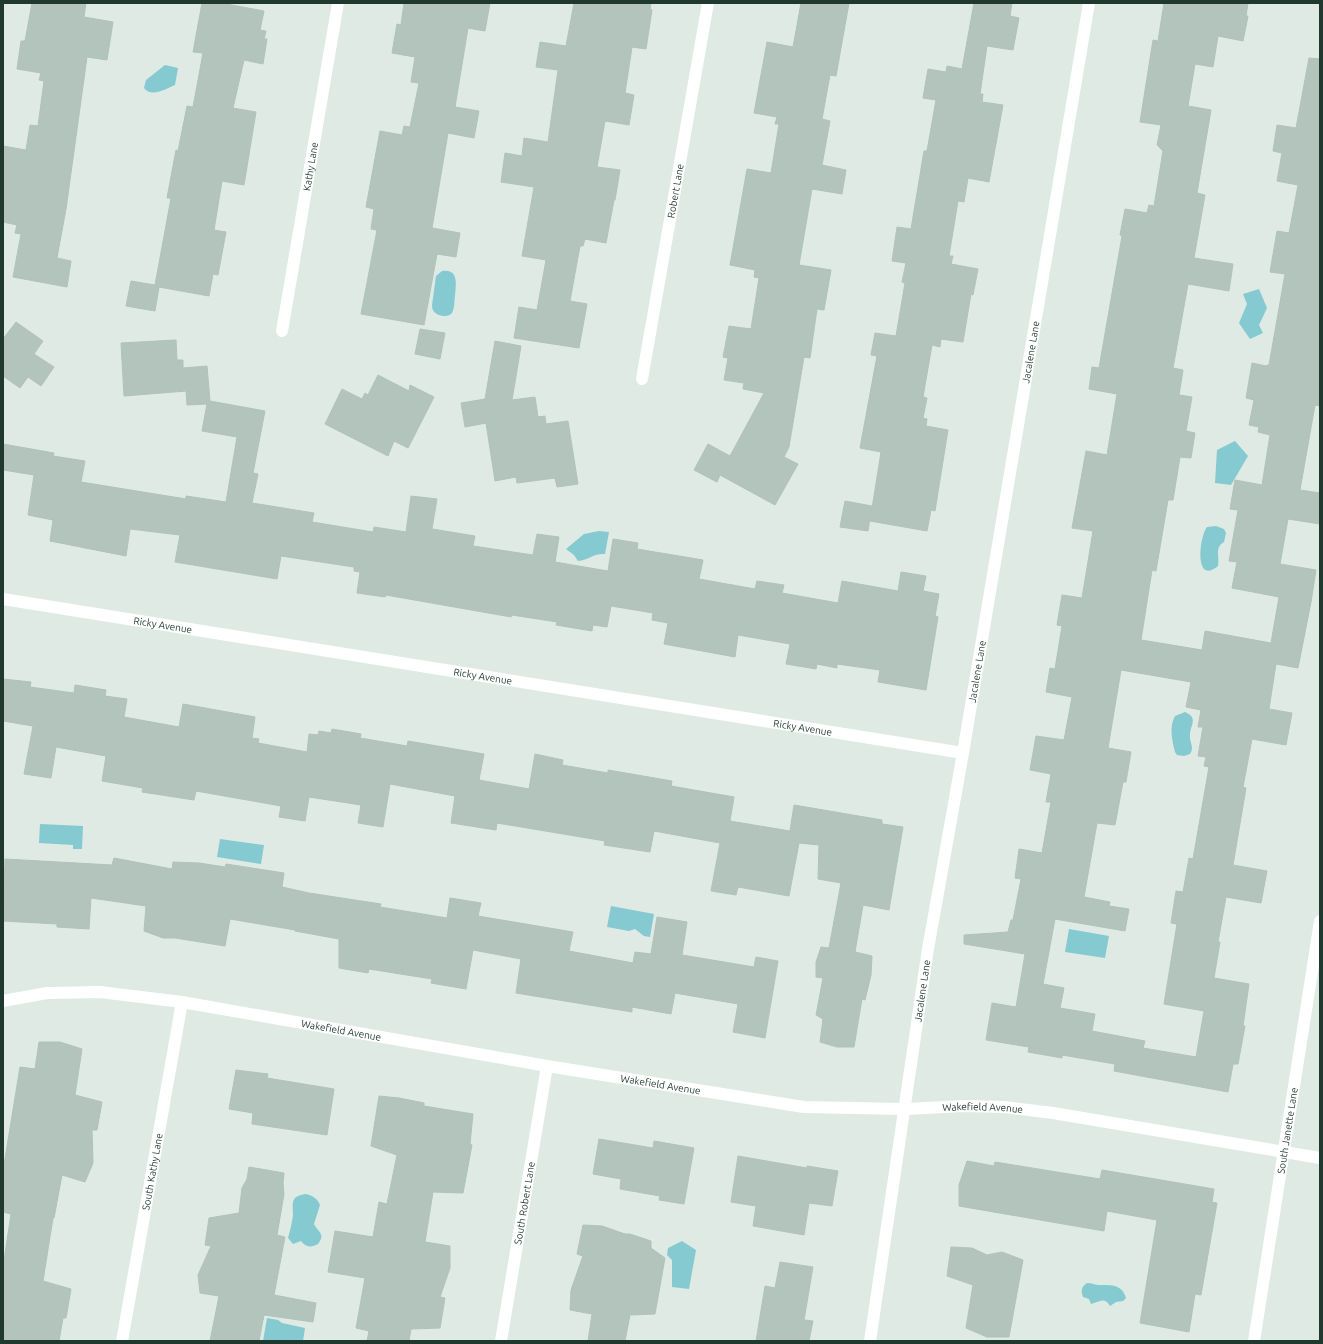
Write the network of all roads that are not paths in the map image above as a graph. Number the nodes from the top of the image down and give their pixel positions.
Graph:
1 (338, 3) edge
2 (708, 3) edge
3 (1089, 3) edge
4 (282, 331) dead end
5 (642, 379) dead end
6 (3, 599) edge
7 (963, 752) junction
8 (1320, 921) edge
9 (3, 1000) edge
10 (182, 1002) junction
11 (547, 1066) junction
12 (904, 1109) junction
13 (1284, 1153) junction
14 (1320, 1158) edge
15 (122, 1341) edge
16 (501, 1341) edge
17 (870, 1341) edge
18 (1254, 1341) edge

1 - 4 street, Kathy Lane
2 - 5 street, Robert Lane
3 - 7 street, Jacalene Lane
6 - 7 street, Ricky Avenue
7 - 12 street, Jacalene Lane
8 - 13 street, South Janette Lane
9 - 10 street, Wakefield Avenue
10 - 11 street, Wakefield Avenue
10 - 15 street, South Kathy Lane
11 - 12 street, Wakefield Avenue
11 - 16 street, South Robert Lane
12 - 13 street, Wakefield Avenue
12 - 17 street, Jacalene Lane
13 - 14 street, Wakefield Avenue
13 - 18 street, South Janette Lane

